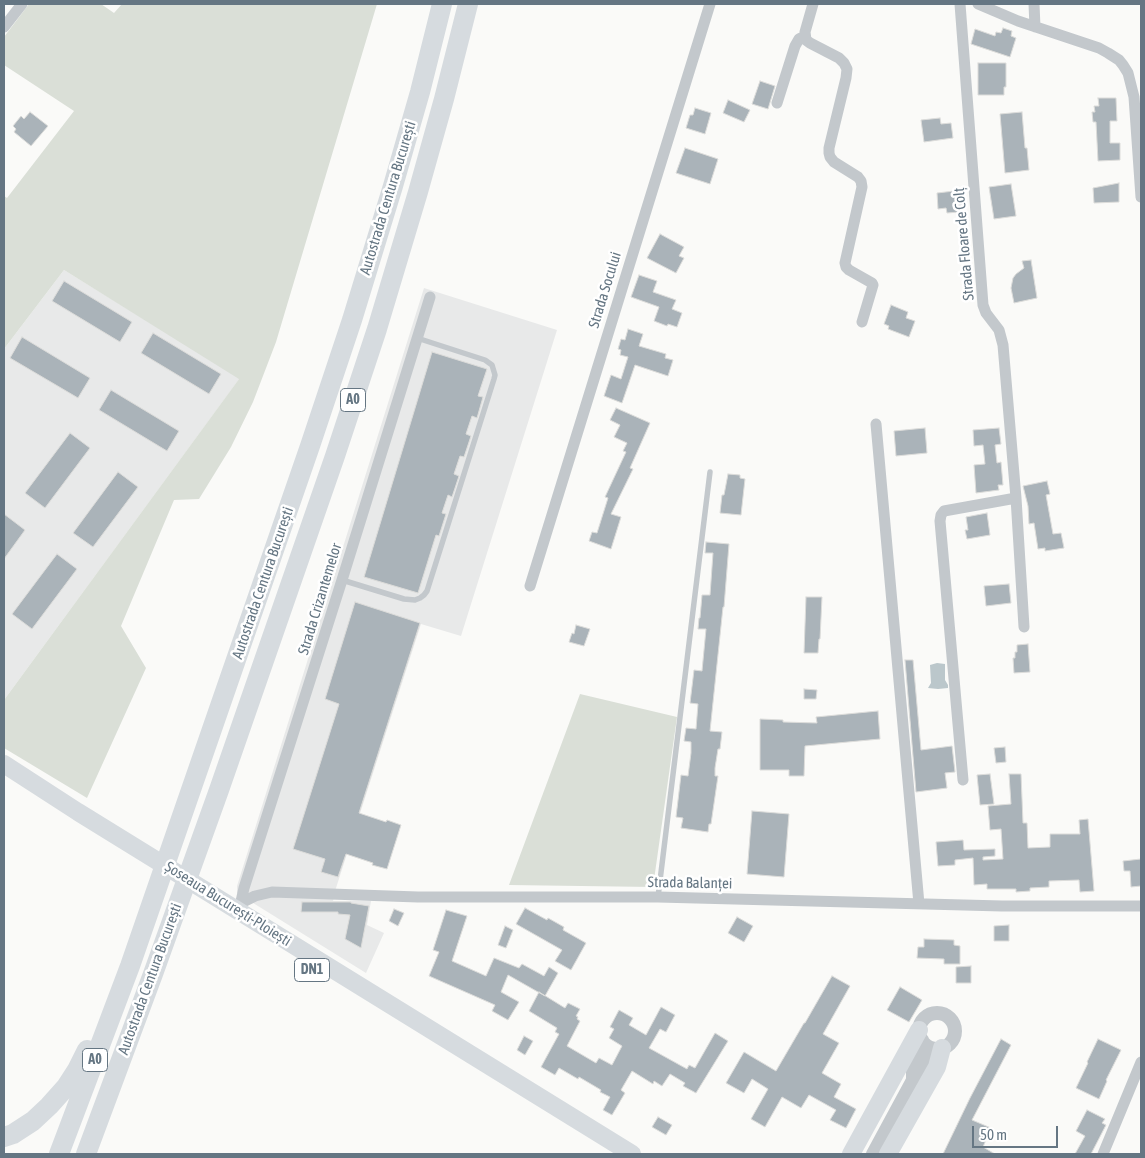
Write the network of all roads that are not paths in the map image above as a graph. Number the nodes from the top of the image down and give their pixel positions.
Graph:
1 (22, 4) edge
2 (442, 4) edge
3 (468, 4) edge
4 (710, 4) edge
5 (813, 4) edge
6 (960, 4) edge
7 (978, 4) edge
8 (1034, 4) edge
9 (4, 27) edge
10 (1035, 27) junction
11 (805, 36) junction
12 (777, 103) dead end
13 (1141, 197) edge
14 (430, 297) dead end
15 (862, 322) dead end
16 (417, 338) junction
17 (876, 424) dead end
18 (710, 472) dead end
19 (1016, 498) junction
20 (342, 580) junction
21 (530, 586) dead end
22 (1024, 627) dead end
23 (4, 764) edge
24 (4, 778) edge
25 (963, 780) dead end
26 (658, 896) junction
27 (919, 904) junction
28 (1141, 906) edge
29 (240, 907) junction
30 (118, 997) junction
31 (920, 1035) junction
32 (938, 1049) junction
33 (1141, 1062) edge
34 (913, 1080) junction
35 (4, 1138) edge
36 (59, 1154) edge
37 (86, 1154) edge
38 (611, 1154) edge
39 (632, 1154) edge
40 (851, 1154) edge
41 (873, 1154) edge
42 (888, 1154) edge
43 (1103, 1154) edge

1 - 9 street
2 - 30 highway, Autostrada Centura București / A0
3 - 37 highway, Autostrada Centura București / A0
4 - 21 street, Strada Socului
5 - 11 street
6 - 19 street, Strada Floare de Colț
7 - 10 street
8 - 10 street
10 - 13 street
11 - 12 street
11 - 15 street
14 - 16 street, Strada Crizantemelor
16 - 20 street, Strada Crizantemelor
16 - 20 lane
17 - 27 street
18 - 26 lane
19 - 22 street, Strada Floare de Colț
19 - 25 street
20 - 29 street, Strada Crizantemelor
23 - 29 highway, Șoseaua București-Ploiești / DN1
24 - 38 highway, Șoseaua București-Ploiești / DN1
26 - 27 street, Strada Balanței
26 - 29 street, Strada Balanței
27 - 28 street, Strada Balanței
29 - 39 highway, Șoseaua București-Ploiești / DN1
30 - 35 highway
30 - 36 highway, Autostrada Centura București / A0
31 - 32 street
31 - 32 street
31 - 34 street
31 - 40 highway
32 - 34 street
32 - 42 highway
33 - 43 street
34 - 41 street

